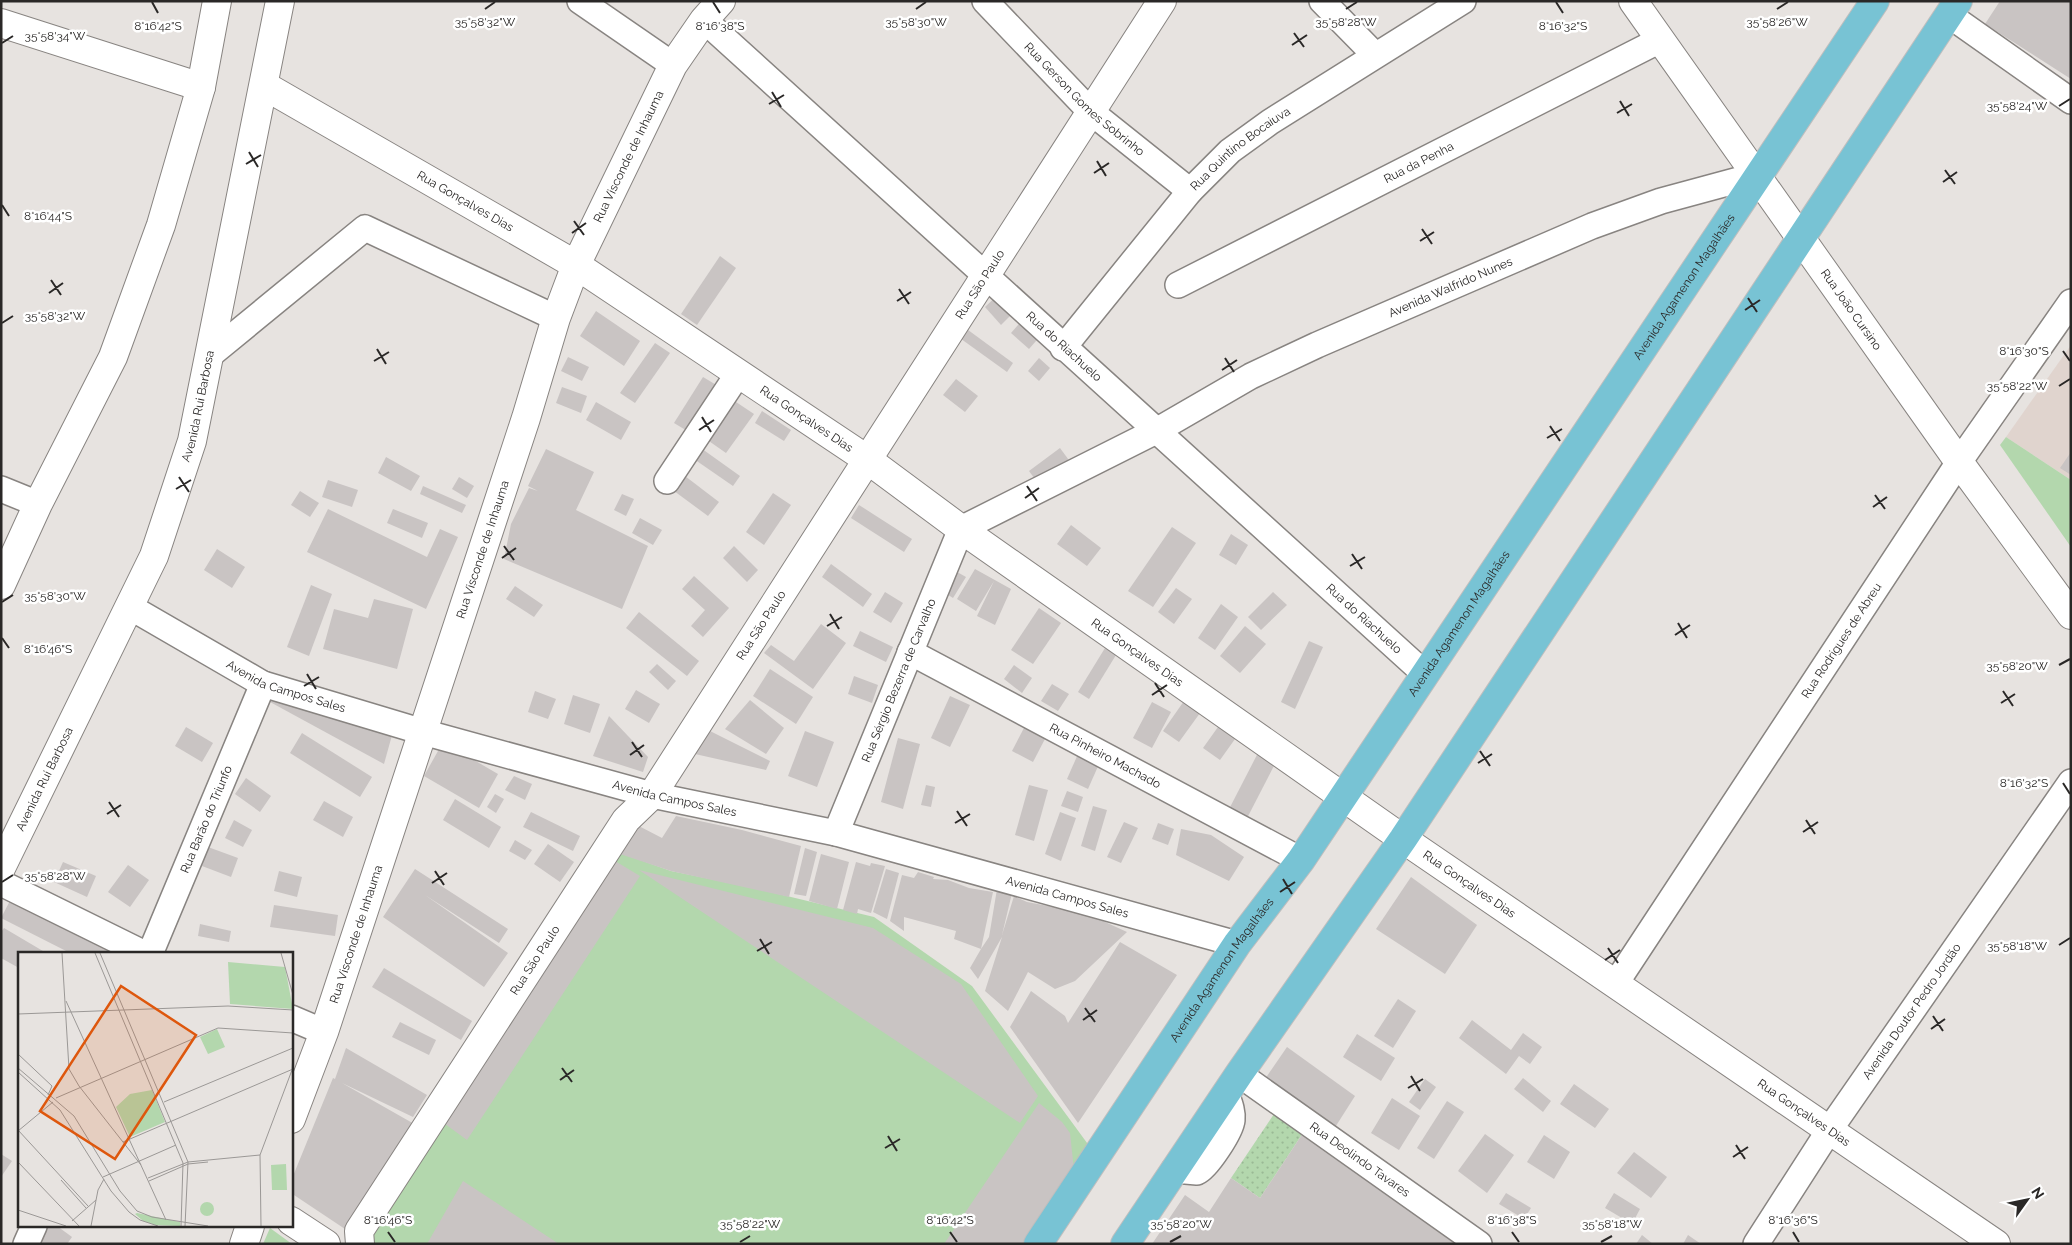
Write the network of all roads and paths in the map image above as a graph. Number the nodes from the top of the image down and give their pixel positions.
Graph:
1 (217, 1) edge
2 (280, 1) edge
3 (580, 1) edge
4 (985, 1) edge
5 (1162, 1) edge
6 (1322, 1) edge
7 (1463, 1) edge
8 (1633, 1) edge
9 (1875, 1) edge
10 (1954, 8) edge
11 (712, 11) edge
12 (2, 29) edge
13 (1660, 40) junction
14 (1375, 55) junction
15 (673, 65) junction
16 (265, 86) junction
17 (200, 87) junction
18 (2071, 101) edge
19 (1091, 112) junction
20 (1757, 175) junction
21 (1190, 191) junction
22 (1800, 238) junction
23 (576, 265) junction
24 (985, 276) junction
25 (1178, 285) dead end
26 (2071, 302) edge
27 (556, 318) junction
28 (1063, 348) junction
29 (210, 354) junction
30 (738, 374) junction
31 (1156, 431) junction
32 (868, 460) junction
33 (1959, 462) junction
34 (667, 481) dead end
35 (1, 489) edge
36 (38, 504) junction
37 (961, 529) junction
38 (1, 585) edge
39 (130, 607) junction
40 (2071, 615) edge
41 (910, 652) junction
42 (1425, 674) junction
43 (264, 684) junction
44 (422, 732) junction
45 (2071, 782) edge
46 (652, 795) junction
47 (1343, 796) junction
48 (836, 833) junction
49 (1403, 839) junction
50 (1301, 860) junction
51 (1, 868) edge
52 (1, 883) edge
53 (1237, 944) junction
54 (141, 952) edge
55 (151, 952) edge
56 (1616, 983) junction
57 (292, 1018) edge
58 (324, 1032) junction
59 (1232, 1084) junction
60 (292, 1116) edge
61 (1830, 1129) junction
62 (292, 1222) edge
63 (33, 1228) edge
64 (249, 1228) edge
65 (26, 1244) edge
66 (244, 1244) edge
67 (326, 1244) edge
68 (360, 1244) edge
69 (1038, 1244) edge
70 (1125, 1244) edge
71 (1479, 1244) edge
72 (1756, 1244) edge
73 (1996, 1244) edge

1 - 17 street
2 - 16 street, Avenida Rui Barbosa
3 - 15 street
4 - 19 street, Rua Gerson Gomes Sobrinho
5 - 19 street, Rua São Paulo
6 - 14 street
7 - 14 street, Rua Quintino Bocaiuva
8 - 13 street, Rua João Cursino
9 - 20 main road, Avenida Agamenon Magalhães
10 - 18 street
10 - 22 main road
11 - 15 street, Rua Visconde de Inhauma
11 - 24 street, Rua do Riachuelo
12 - 17 street
13 - 20 street, Rua João Cursino
13 - 25 street, Rua da Penha
14 - 21 street, Rua Quintino Bocaiuva
15 - 23 street, Rua Visconde de Inhauma
16 - 23 street, Rua Gonçalves Dias
16 - 29 street, Avenida Rui Barbosa
17 - 36 street
19 - 21 street, Rua Gerson Gomes Sobrinho
19 - 24 street, Rua São Paulo
20 - 22 street, Rua João Cursino
20 - 31 street, Avenida Walfrido Nunes
20 - 42 main road, Avenida Agamenon Magalhães
21 - 28 street, Rua Quintino Bocaiuva
22 - 33 street, Rua João Cursino
22 - 49 main road
23 - 27 street, Rua Visconde de Inhauma
23 - 30 street, Rua Gonçalves Dias
24 - 28 street, Rua do Riachuelo
24 - 32 street, Rua São Paulo
26 - 33 street, Rua Rodrigues de Abreu
27 - 29 street
27 - 44 street, Rua Visconde de Inhauma
28 - 31 street, Rua do Riachuelo
29 - 39 street, Avenida Rui Barbosa
30 - 32 street, Rua Gonçalves Dias
30 - 34 street
31 - 37 street, Avenida Walfrido Nunes
31 - 42 street, Rua do Riachuelo
32 - 37 street, Rua Gonçalves Dias
32 - 46 street, Rua São Paulo
33 - 40 street, Rua João Cursino
33 - 56 street, Rua Rodrigues de Abreu
35 - 36 street
36 - 38 street
37 - 41 street, Rua Sérgio Bezerra de Carvalho
37 - 47 street, Rua Gonçalves Dias
39 - 43 street, Avenida Campos Sales
39 - 51 street, Avenida Rui Barbosa
41 - 48 street, Rua Sérgio Bezerra de Carvalho
41 - 50 street, Rua Pinheiro Machado
42 - 47 main road, Avenida Agamenon Magalhães
43 - 44 street, Avenida Campos Sales
43 - 55 street, Rua Barão do Triunfo
44 - 46 street, Avenida Campos Sales
44 - 58 street, Rua Visconde de Inhauma
45 - 61 street, Avenida Doutor Pedro Jordão
46 - 48 street, Avenida Campos Sales
46 - 68 street, Rua São Paulo
47 - 49 street, Rua Gonçalves Dias
47 - 50 main road, Avenida Agamenon Magalhães
48 - 53 street, Avenida Campos Sales
49 - 56 street, Rua Gonçalves Dias
49 - 59 main road
50 - 53 main road, Avenida Agamenon Magalhães
52 - 54 street
53 - 69 main road, Avenida Agamenon Magalhães
56 - 61 street, Rua Gonçalves Dias
57 - 58 street
58 - 60 street, Rua Visconde de Inhauma
59 - 70 main road
59 - 71 street, Rua Deolindo Tavares
61 - 72 street, Avenida Doutor Pedro Jordão
61 - 73 street, Rua Gonçalves Dias
62 - 67 street
63 - 65 street
64 - 66 street

